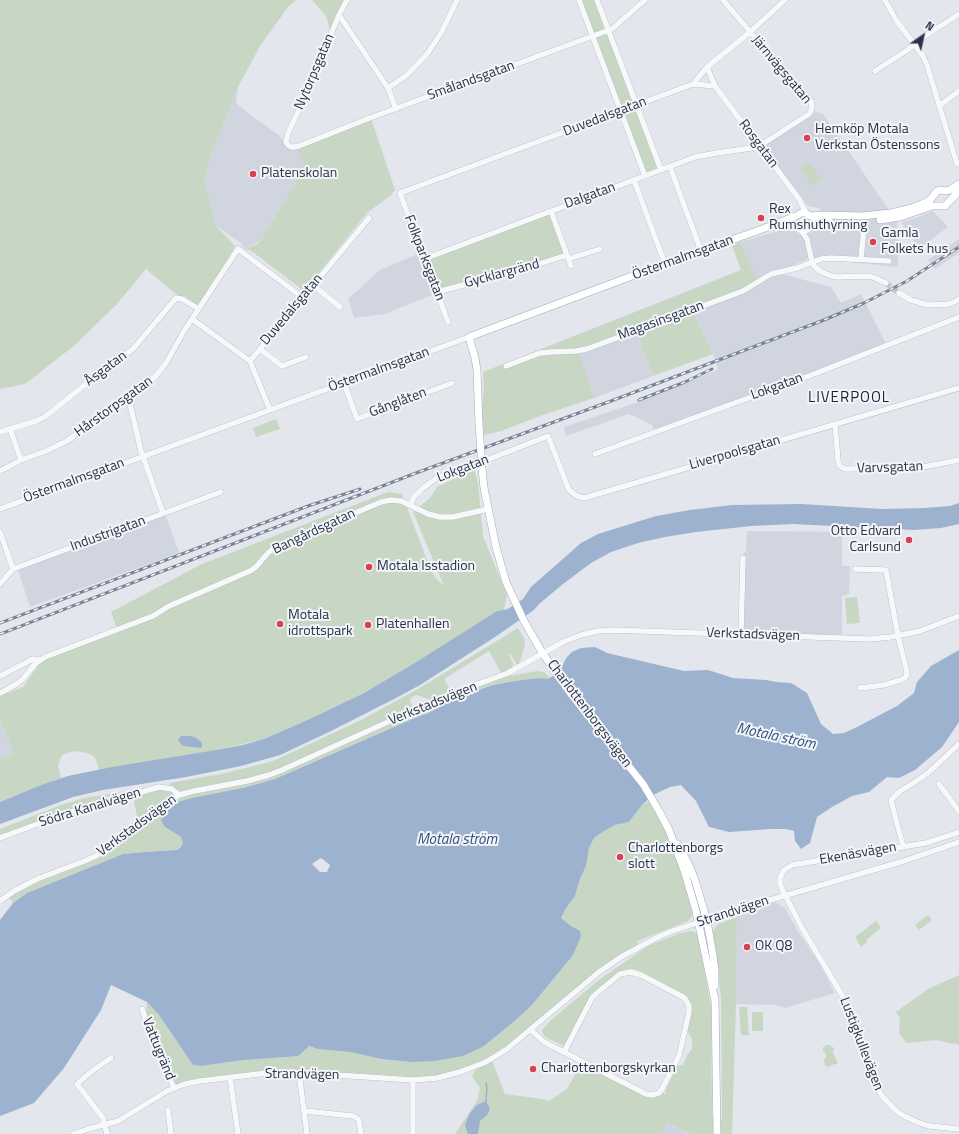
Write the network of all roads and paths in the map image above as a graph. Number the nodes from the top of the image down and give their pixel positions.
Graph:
1 (347, 0) edge
2 (457, 0) edge
3 (579, 0) edge
4 (597, 0) edge
5 (645, 0) edge
6 (723, 0) edge
7 (786, 0) edge
8 (885, 0) edge
9 (959, 14) edge
10 (340, 15) junction
11 (608, 30) junction
12 (750, 32) junction
13 (592, 36) junction
14 (914, 44) junction
15 (707, 67) junction
16 (875, 71) dead end
17 (693, 84) junction
18 (716, 86) junction
19 (388, 88) junction
20 (959, 91) edge
21 (636, 105) junction
22 (939, 106) junction
23 (396, 109) junction
24 (620, 111) junction
25 (759, 145) junction
26 (288, 146) joint
27 (957, 164) dead end
28 (670, 167) junction
29 (661, 170) junction
30 (645, 176) junction
31 (634, 180) junction
32 (959, 184) edge
33 (946, 191) junction
34 (959, 191) edge
35 (400, 193) joint
36 (933, 196) junction
37 (950, 200) junction
38 (800, 203) junction
39 (937, 206) junction
40 (551, 211) junction
41 (797, 215) junction
42 (369, 218) dead end
43 (809, 220) junction
44 (864, 227) dead end
45 (799, 228) junction
46 (757, 231) junction
47 (807, 239) junction
48 (600, 249) dead end
49 (702, 251) junction
50 (568, 257) junction
51 (424, 259) junction
52 (861, 259) junction
53 (889, 261) dead end
54 (812, 262) junction
55 (665, 264) junction
56 (571, 266) dead end
57 (886, 283) tunnel mouth
58 (313, 284) junction
59 (437, 292) junction
60 (899, 292) tunnel mouth
61 (302, 297) junction
62 (959, 299) edge
63 (340, 307) dead end
64 (199, 309) junction
65 (959, 317) edge
66 (192, 319) junction
67 (448, 322) dead end
68 (469, 337) junction
69 (260, 349) junction
70 (306, 357) dead end
71 (250, 361) junction
72 (506, 366) dead end
73 (344, 382) junction
74 (452, 383) dead end
75 (959, 388) edge
76 (128, 396) junction
77 (270, 410) junction
78 (835, 424) junction
79 (10, 429) junction
80 (0, 432) edge
81 (548, 436) joint
82 (595, 454) dead end
83 (143, 456) junction
84 (21, 460) junction
85 (959, 460) edge
86 (0, 471) edge
87 (221, 492) dead end
88 (410, 506) junction
89 (0, 509) edge
90 (488, 509) junction
91 (163, 513) junction
92 (0, 532) edge
93 (743, 558) dead end
94 (13, 569) junction
95 (855, 569) dead end
96 (0, 584) edge
97 (959, 616) edge
98 (741, 634) junction
99 (898, 636) junction
100 (543, 654) junction
101 (39, 660) junction
102 (0, 676) edge
103 (860, 688) dead end
104 (0, 693) edge
105 (959, 744) edge
106 (939, 784) dead end
107 (179, 795) junction
108 (959, 811) edge
109 (669, 830) junction
110 (959, 832) edge
111 (0, 838) edge
112 (959, 842) edge
113 (903, 846) junction
114 (785, 896) junction
115 (0, 901) edge
116 (707, 921) junction
117 (699, 923) junction
118 (715, 1001) junction
119 (142, 1009) dead end
120 (531, 1030) junction
121 (564, 1052) junction
122 (111, 1058) dead end
123 (299, 1073) junction
124 (230, 1077) junction
125 (413, 1080) junction
126 (174, 1088) junction
127 (168, 1110) dead end
128 (304, 1111) junction
129 (105, 1125) junction
130 (959, 1129) edge
131 (73, 1134) edge
132 (107, 1134) edge
133 (171, 1134) edge
134 (238, 1134) edge
135 (307, 1134) edge
136 (361, 1134) edge
137 (413, 1134) edge
138 (717, 1134) edge

1 - 10 street, Nytorpsgatan
2 - 19 street
3 - 13 street
4 - 11 street
5 - 11 street, Smålandsgatan
6 - 12 street, Järnvägsgatan
7 - 12 street
8 - 14 street
9 - 14 street
10 - 19 street
10 - 26 street, Nytorpsgatan
11 - 13 street, Smålandsgatan
11 - 21 street
12 - 15 street
12 - 25 street, Järnvägsgatan
13 - 23 street, Smålandsgatan
13 - 24 street
14 - 16 street
14 - 22 street
15 - 17 street
15 - 18 street, Rosgatan
17 - 18 street
17 - 21 street, Duvedalsgatan
18 - 25 street, Rosgatan
19 - 23 street
20 - 22 street
21 - 24 street, Duvedalsgatan
21 - 29 street
22 - 27 street
23 - 26 street, Smålandsgatan
24 - 30 street
24 - 35 street, Duvedalsgatan
25 - 28 street, Dalgatan
25 - 38 street, Rosgatan
28 - 29 street, Dalgatan
28 - 49 street
29 - 30 street, Dalgatan
30 - 31 street, Dalgatan
31 - 40 street, Dalgatan
31 - 55 street
32 - 33 main road, Östermalmsgatan
33 - 36 main road, Östermalmsgatan
33 - 37 main road
34 - 37 main road, Östermalmsgatan
35 - 51 street, Folkparksgatan
36 - 39 main road
36 - 43 main road, Östermalmsgatan
37 - 39 main road, Östermalmsgatan
38 - 41 street
38 - 43 street, Rosgatan
39 - 43 main road, Östermalmsgatan
40 - 50 street
40 - 51 street, Dalgatan
41 - 43 main road, Östermalmsgatan
41 - 45 main road
41 - 46 main road, Östermalmsgatan
42 - 58 street, Duvedalsgatan
43 - 45 main road, Östermalmsgatan
43 - 47 street
44 - 52 street
45 - 46 main road, Östermalmsgatan
45 - 47 street
46 - 49 main road, Östermalmsgatan
47 - 54 street
48 - 50 street, Gycklargränd
49 - 55 main road, Östermalmsgatan
50 - 56 street
50 - 59 street, Gycklargränd
51 - 59 street, Folkparksgatan
52 - 53 street, Magasinsgatan
52 - 54 street, Magasinsgatan
54 - 57 street
54 - 72 street, Magasinsgatan
55 - 68 main road, Östermalmsgatan
58 - 61 street, Duvedalsgatan
58 - 63 street
59 - 67 street, Folkparksgatan
60 - 62 street
61 - 64 street, Hårstorpsgatan
61 - 69 street, Duvedalsgatan
64 - 66 street, Hårstorpsgatan
64 - 79 street, Åsgatan
65 - 82 street, Lokgatan
66 - 71 street
66 - 76 street, Hårstorpsgatan
68 - 73 street, Östermalmsgatan
68 - 90 main road, Charlottenborgsvägen, bridge
69 - 70 street
69 - 71 street, Duvedalsgatan
71 - 77 street
73 - 74 street, Gånglåten
73 - 77 street, Östermalmsgatan
75 - 78 street, Liverpoolsgatan
76 - 83 street
76 - 84 street, Hårstorpsgatan
77 - 83 street, Östermalmsgatan
78 - 81 street, Liverpoolsgatan
78 - 85 street, Varvsgatan
79 - 80 street, Åsgatan
79 - 84 street
81 - 88 street, Lokgatan
83 - 89 street, Östermalmsgatan
83 - 91 street
84 - 86 street, Hårstorpsgatan
87 - 91 street, Industrigatan
88 - 90 street, Bangårdsgatan
88 - 101 street, Bangårdsgatan
90 - 100 main road, Charlottenborgsvägen
91 - 94 street, Industrigatan
92 - 94 street
93 - 98 street
94 - 96 street, Industrigatan
95 - 99 street
97 - 99 street, Verkstadsvägen
98 - 99 street, Verkstadsvägen
98 - 100 street, Verkstadsvägen
99 - 103 street
100 - 107 street, Verkstadsvägen
100 - 109 main road, Charlottenborgsvägen
101 - 102 street, Bangårdsgatan
101 - 104 street, Bangårdsgatan
105 - 113 street
106 - 108 street
107 - 111 street, Södra Kanalvägen
107 - 115 street, Verkstadsvägen
109 - 116 main road, Charlottenborgsvägen
109 - 117 main road, Charlottenborgsvägen
110 - 113 street, Ekenäsvägen
112 - 114 street, Strandvägen
113 - 114 street, Ekenäsvägen
114 - 116 street, Strandvägen
114 - 130 street, Lustigkullevägen
116 - 117 street, Strandvägen
116 - 118 main road, Charlottenborgsvägen
117 - 118 main road, Charlottenborgsvägen
117 - 120 street, Strandvägen
118 - 138 main road, Charlottenborgsvägen
119 - 126 street, Vattugränd
120 - 121 street
120 - 125 street, Strandvägen
121 - 121 street
122 - 129 street
123 - 124 street, Strandvägen
123 - 125 street, Strandvägen
123 - 128 street
124 - 126 street, Strandvägen
124 - 134 street
125 - 137 street
126 - 129 street, Strandvägen
127 - 133 street
128 - 135 street
128 - 136 street
129 - 131 street, Strandvägen
129 - 132 street

